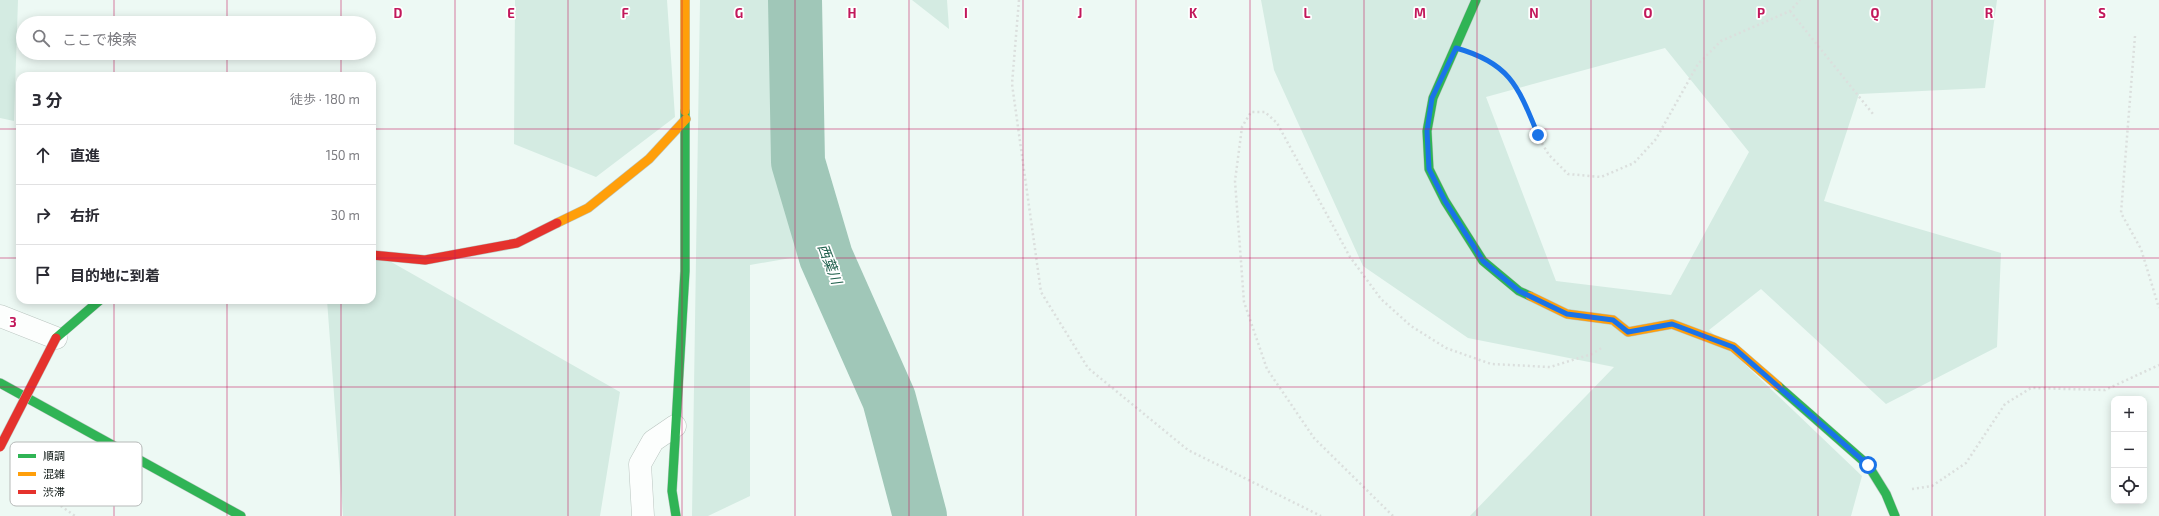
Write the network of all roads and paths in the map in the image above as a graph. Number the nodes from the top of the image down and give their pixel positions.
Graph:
1 (685, 0) edge
2 (1019, 0) edge
3 (1476, 0) edge
4 (1800, 0) edge
5 (1790, 11) junction
6 (2135, 36) dead end
7 (1456, 48) junction
8 (1873, 114) dead end
9 (686, 119) junction
10 (376, 255) edge
11 (95, 304) edge
12 (2159, 308) edge
13 (0, 316) edge
14 (1628, 332) junction
15 (56, 338) junction
16 (2159, 365) edge
17 (0, 383) edge
18 (675, 426) junction
19 (107, 442) edge
20 (0, 447) edge
21 (142, 461) edge
22 (6, 467) dead end
23 (10, 470) edge
24 (1886, 494) junction
25 (61, 506) edge
26 (75, 516) edge
27 (241, 516) edge
28 (643, 516) edge
29 (676, 516) edge
30 (1321, 516) edge
31 (1393, 516) edge
32 (1895, 516) edge

1 - 9 street
2 - 30 path
3 - 7 street
4 - 5 path
5 - 7 path
5 - 8 path
6 - 12 path
7 - 14 street
9 - 10 street
9 - 18 street
11 - 15 street
13 - 15 street
14 - 24 street
14 - 31 path
15 - 20 street, bridge
16 - 24 path
17 - 19 street
18 - 28 street
18 - 29 street
21 - 27 street
22 - 23 path
24 - 32 street
25 - 26 path

